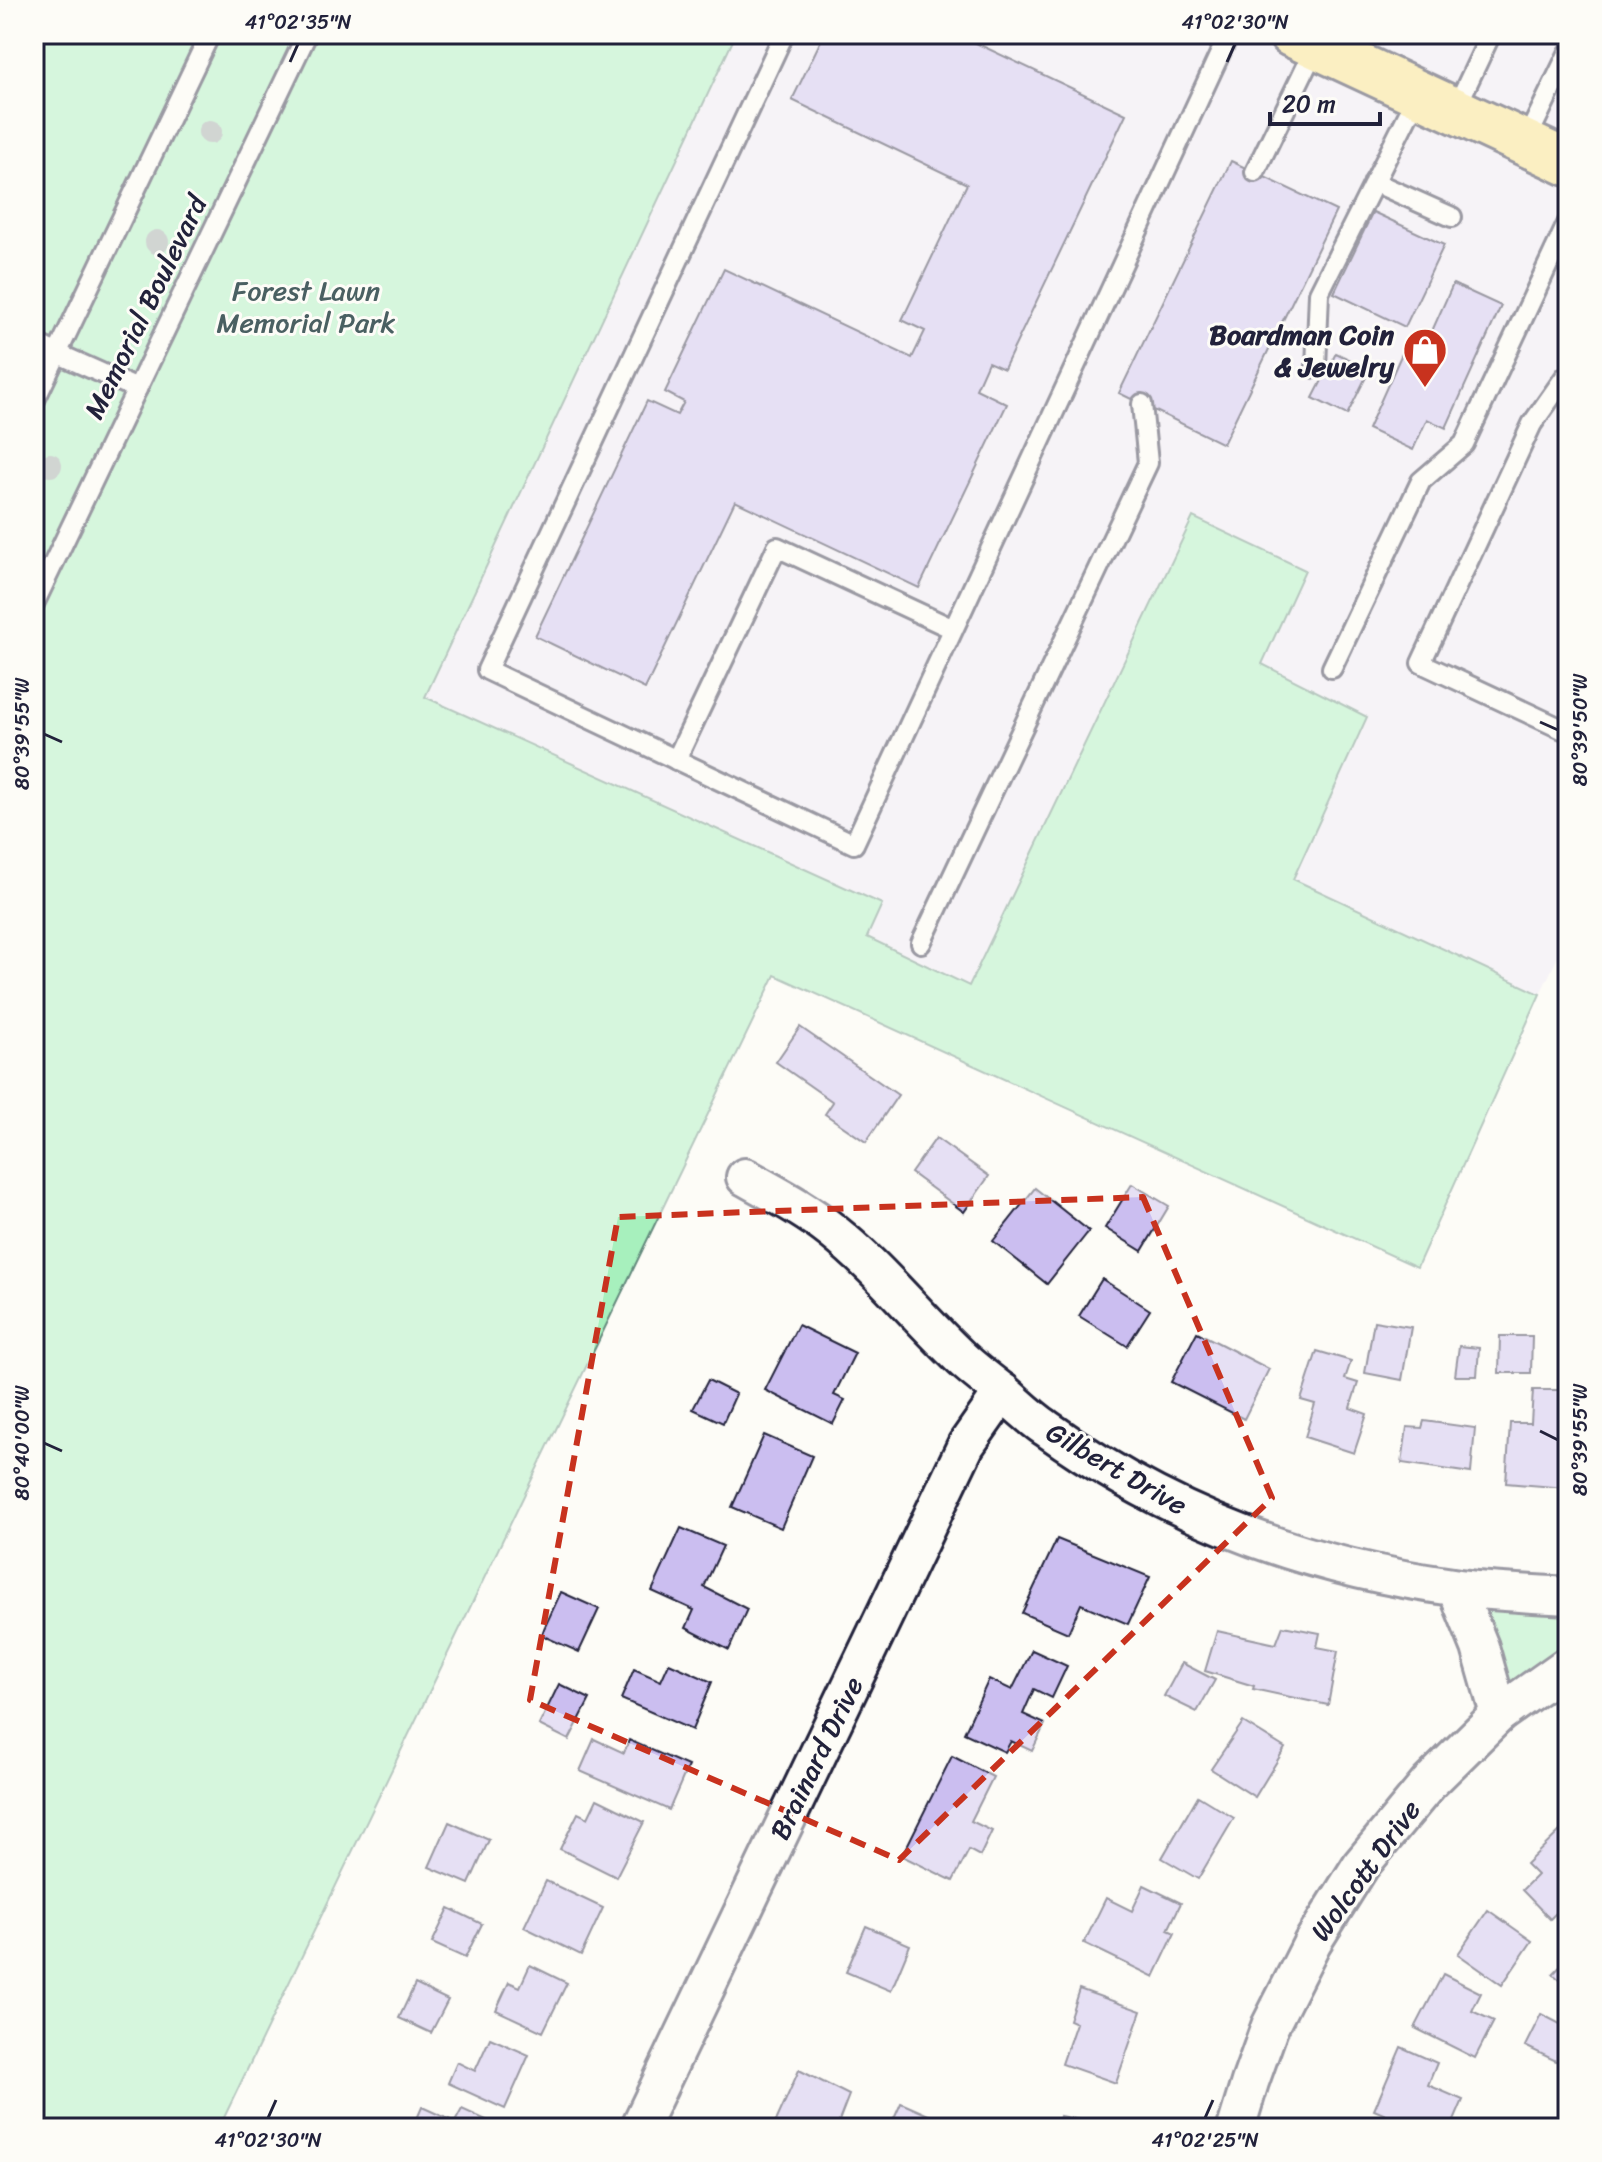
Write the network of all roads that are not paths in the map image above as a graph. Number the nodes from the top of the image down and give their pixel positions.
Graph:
1 (210, 34) edge
2 (307, 34) edge
3 (784, 34) edge
4 (1229, 34) edge
5 (1483, 34) edge
6 (1303, 40) edge
7 (1568, 54) edge
8 (1437, 102) junction
9 (1525, 143) junction
10 (1568, 163) edge
11 (1255, 172) dead end
12 (1374, 182) junction
13 (1452, 217) dead end
14 (1568, 222) edge
15 (34, 343) edge
16 (58, 352) junction
17 (1316, 368) dead end
18 (1568, 377) edge
19 (137, 389) junction
20 (34, 402) edge
21 (1142, 404) dead end
22 (34, 604) edge
23 (953, 629) junction
24 (1332, 668) dead end
25 (1568, 726) edge
26 (676, 760) junction
27 (921, 943) dead end
28 (745, 1177) dead end
29 (1003, 1392) junction
30 (1456, 1588) junction
31 (1568, 1596) edge
32 (1568, 1665) edge
33 (1499, 1714) junction
34 (639, 2128) edge
35 (1236, 2128) edge

1 - 16 lane, Memorial Boulevard
2 - 19 lane, Memorial Boulevard
3 - 26 lane
4 - 23 lane
5 - 8 lane
6 - 8 main road
6 - 11 lane
7 - 9 lane
8 - 9 main road
8 - 12 lane
9 - 10 main road
12 - 13 lane
12 - 17 lane
14 - 24 lane
15 - 16 lane
16 - 19 lane
16 - 20 lane, Memorial Boulevard
18 - 25 lane
19 - 22 lane, Memorial Boulevard
21 - 27 lane
23 - 26 lane
23 - 26 lane
28 - 29 street, Gilbert Drive
29 - 30 street, Gilbert Drive
29 - 34 street, Brainard Drive
30 - 31 street, Gilbert Drive
30 - 33 street
32 - 33 street, Wolcott Drive
33 - 35 street, Wolcott Drive

